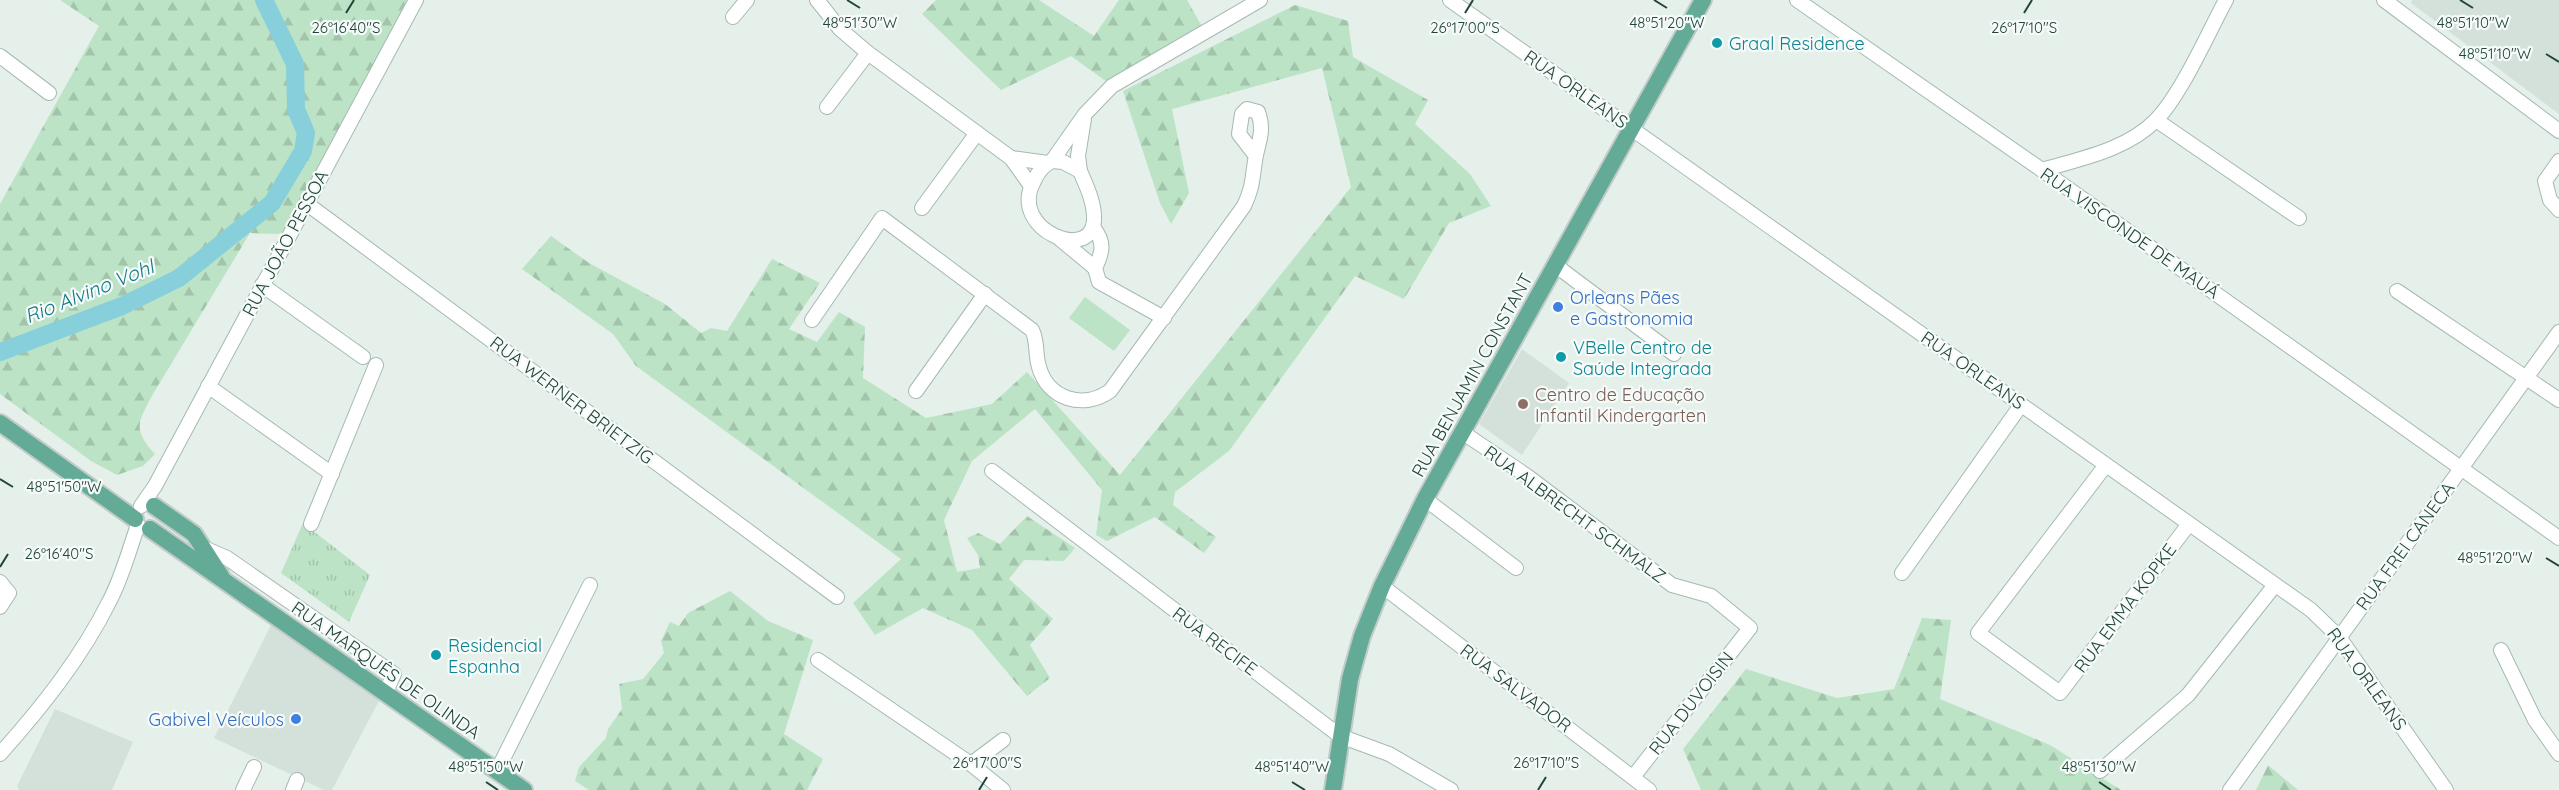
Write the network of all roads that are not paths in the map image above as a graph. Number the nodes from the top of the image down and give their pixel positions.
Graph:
1 (416, 0) edge
2 (747, 0) edge
3 (1260, 0) edge
4 (1450, 0) edge
5 (1703, 0) edge
6 (1797, 0) edge
7 (1822, 0) edge
8 (2226, 0) edge
9 (2384, 0) edge
10 (818, 1) edge
11 (1814, 12) junction
12 (733, 17) dead end
13 (868, 53) junction
14 (0, 56) edge
15 (49, 93) dead end
16 (827, 107) dead end
17 (1085, 114) junction
18 (2156, 120) junction
19 (1632, 129) junction
20 (2559, 131) edge
21 (977, 133) junction
22 (1256, 156) junction
23 (1011, 158) junction
24 (2559, 161) edge
25 (1050, 162) junction
26 (2042, 170) junction
27 (1080, 171) junction
28 (1031, 186) junction
29 (306, 203) junction
30 (922, 208) dead end
31 (2559, 210) edge
32 (2299, 218) dead end
33 (1094, 227) junction
34 (1060, 239) junction
35 (1556, 265) junction
36 (1095, 268) junction
37 (262, 285) junction
38 (2397, 291) dead end
39 (985, 294) junction
40 (1164, 318) junction
41 (812, 320) dead end
42 (2559, 332) edge
43 (1674, 354) dead end
44 (363, 357) dead end
45 (376, 365) dead end
46 (2526, 378) junction
47 (208, 386) junction
48 (916, 391) dead end
49 (2559, 400) edge
50 (2021, 405) junction
51 (0, 423) edge
52 (1462, 432) junction
53 (2106, 465) junction
54 (2461, 468) junction
55 (992, 471) dead end
56 (332, 474) junction
57 (1425, 499) junction
58 (144, 517) junction
59 (311, 524) dead end
60 (2189, 524) junction
61 (2559, 538) edge
62 (204, 548) junction
63 (182, 552) junction
64 (1516, 568) dead end
65 (1902, 573) dead end
66 (0, 582) edge
67 (225, 582) junction
68 (2272, 582) junction
69 (590, 585) dead end
70 (1382, 586) junction
71 (837, 597) dead end
72 (0, 608) edge
73 (1749, 628) joint
74 (2339, 637) junction
75 (2501, 650) dead end
76 (818, 660) dead end
77 (2194, 673) dead end
78 (386, 694) junction
79 (1340, 736) junction
80 (1003, 740) dead end
81 (0, 754) edge
82 (2559, 754) edge
83 (971, 764) junction
84 (254, 767) dead end
85 (497, 771) junction
86 (2100, 771) dead end
87 (1633, 777) junction
88 (243, 790) edge
89 (524, 790) edge
90 (1003, 790) edge
91 (1334, 790) edge
92 (1451, 790) edge
93 (1649, 790) edge
94 (2230, 790) edge
95 (2446, 790) edge

1 - 29 street, RUA JOÃO PESSOA
2 - 12 street
3 - 17 street
4 - 19 street, RUA ORLEANS
5 - 19 main road, RUA BENJAMIN CONSTANT
6 - 11 street, RUA VISCONDE DE MAUÁ
7 - 11 street
8 - 18 street
9 - 20 street
10 - 13 street
11 - 26 street, RUA VISCONDE DE MAUÁ
13 - 16 street
13 - 21 street
14 - 15 street
17 - 25 street
17 - 27 street
18 - 26 street
18 - 32 street
19 - 35 main road, RUA BENJAMIN CONSTANT
19 - 50 street, RUA ORLEANS
21 - 23 street
21 - 30 street
22 - 22 street
22 - 40 street
23 - 25 street
23 - 28 street
24 - 31 street
25 - 27 street
25 - 28 street
26 - 54 street, RUA VISCONDE DE MAUÁ
27 - 33 street
28 - 34 street
29 - 37 street, RUA JOÃO PESSOA
29 - 71 street, RUA WERNER BRIETZIG
33 - 34 street
33 - 36 street
34 - 36 street
35 - 43 street
35 - 52 main road, RUA BENJAMIN CONSTANT
36 - 40 street
37 - 44 street
37 - 47 street, RUA JOÃO PESSOA
38 - 46 street
39 - 40 street
39 - 41 street
39 - 48 street
42 - 46 street, RUA FREI CANECA
45 - 56 street
46 - 49 street
46 - 54 street, RUA FREI CANECA
47 - 56 street
47 - 58 street, RUA JOÃO PESSOA
50 - 53 street, RUA ORLEANS
50 - 65 street
51 - 58 main road, RUA MARQUÊS DE OLINDA
52 - 57 main road, RUA BENJAMIN CONSTANT
52 - 73 street, RUA ALBRECHT SCHMALZ
53 - 60 street, RUA ORLEANS
53 - 60 street, RUA EMMA KOPKE
54 - 61 street, RUA VISCONDE DE MAUÁ
54 - 74 street, RUA FREI CANECA
55 - 79 street, RUA RECIFE
56 - 59 street
57 - 64 street
57 - 70 main road, RUA BENJAMIN CONSTANT
58 - 62 main road, RUA MARQUÊS DE OLINDA
58 - 63 main road, RUA MARQUÊS DE OLINDA
58 - 81 street, RUA JOÃO PESSOA
60 - 68 street, RUA ORLEANS
62 - 63 main road
62 - 67 main road, RUA MARQUÊS DE OLINDA
62 - 78 street
63 - 67 main road, RUA MARQUÊS DE OLINDA
66 - 72 street
67 - 78 main road, RUA MARQUÊS DE OLINDA
68 - 74 street, RUA ORLEANS
68 - 77 street
68 - 86 street
69 - 85 street
70 - 79 main road, RUA BENJAMIN CONSTANT
70 - 87 street, RUA SALVADOR
73 - 87 street, RUA DUVOISIN
74 - 94 street, RUA FREI CANECA
74 - 95 street, RUA ORLEANS
75 - 82 street
76 - 83 street
78 - 85 main road, RUA MARQUÊS DE OLINDA
79 - 91 main road, RUA BENJAMIN CONSTANT
79 - 92 street, RUA RECIFE
80 - 83 street
83 - 90 street
84 - 88 street
85 - 89 main road, RUA MARQUÊS DE OLINDA
87 - 93 street, RUA SALVADOR

